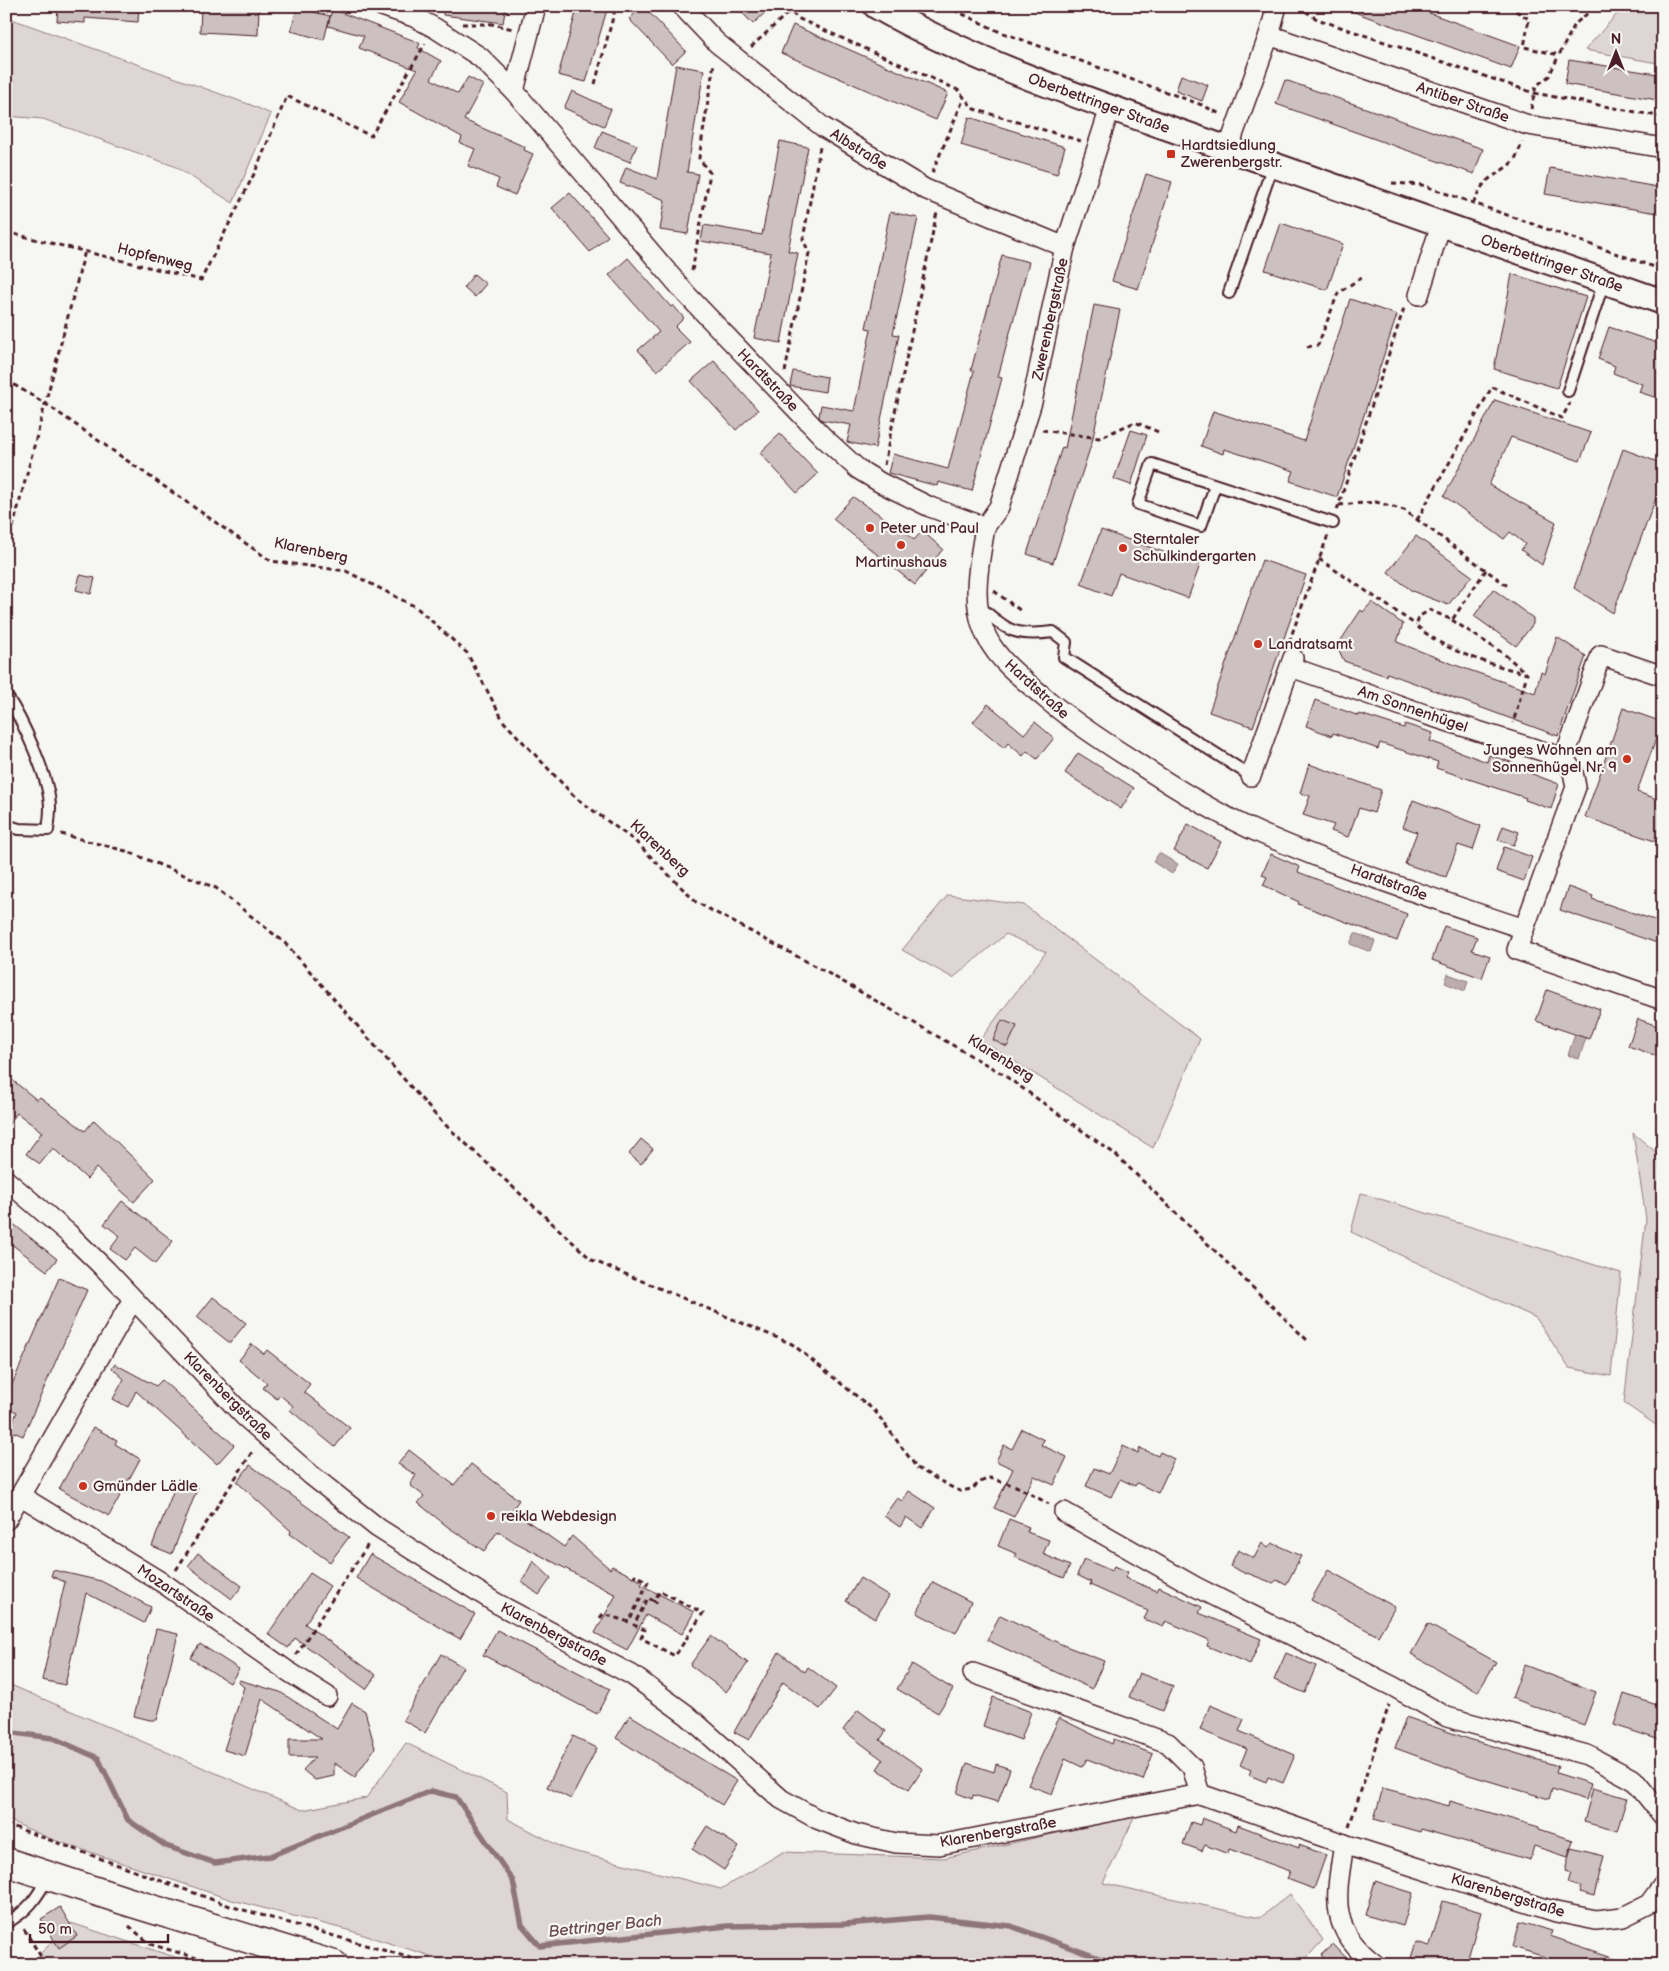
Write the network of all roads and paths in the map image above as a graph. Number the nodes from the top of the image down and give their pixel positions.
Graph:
1 (382, 6) edge
2 (536, 6) edge
3 (616, 6) edge
4 (682, 6) edge
5 (786, 6) edge
6 (876, 6) edge
7 (946, 6) edge
8 (1277, 6) edge
9 (1298, 6) edge
10 (1508, 6) edge
11 (1596, 6) edge
12 (790, 11) junction
13 (416, 12) edge
14 (474, 23) dead end
15 (435, 28) junction
16 (513, 29) dead end
17 (1270, 35) junction
18 (717, 43) junction
19 (1559, 56) junction
20 (737, 59) junction
21 (595, 84) dead end
22 (514, 91) junction
23 (1534, 94) junction
24 (964, 98) junction
25 (1110, 108) junction
26 (1663, 116) edge
27 (1236, 122) junction
28 (1528, 125) junction
29 (823, 127) junction
30 (1096, 145) junction
31 (1663, 148) edge
32 (1228, 149) junction
33 (1273, 165) junction
34 (1385, 180) dead end
35 (932, 193) junction
36 (1474, 204) junction
37 (1441, 224) junction
38 (6, 232) edge
39 (1065, 247) junction
40 (85, 251) junction
41 (1663, 270) edge
42 (1362, 277) dead end
43 (1604, 281) junction
44 (1229, 292) dead end
45 (687, 295) junction
46 (1413, 298) joint
47 (1663, 302) edge
48 (1306, 347) dead end
49 (6, 380) edge
50 (1568, 391) joint
51 (781, 392) junction
52 (46, 404) junction
53 (1024, 426) junction
54 (1162, 433) dead end
55 (881, 483) junction
56 (1215, 486) junction
57 (1339, 505) junction
58 (1417, 520) junction
59 (1333, 523) junction
60 (985, 528) junction
61 (6, 554) edge
62 (1319, 559) junction
63 (1486, 570) junction
64 (978, 578) junction
65 (1509, 587) dead end
66 (978, 605) junction
67 (1021, 612) dead end
68 (1452, 620) junction
69 (1416, 625) junction
70 (1292, 662) junction
71 (1527, 674) junction
72 (1663, 676) edge
73 (6, 696) edge
74 (1514, 720) dead end
75 (1564, 758) junction
76 (1251, 776) joint
77 (6, 824) edge
78 (48, 830) junction
79 (1524, 929) junction
80 (1663, 1000) edge
81 (6, 1180) edge
82 (133, 1299) junction
83 (1309, 1342) dead end
84 (264, 1433) junction
85 (21, 1496) junction
86 (1064, 1512) joint
87 (6, 1520) edge
88 (378, 1528) junction
89 (634, 1577) dead end
90 (166, 1585) junction
91 (654, 1601) junction
92 (659, 1604) dead end
93 (600, 1618) dead end
94 (286, 1670) junction
95 (973, 1673) dead end
96 (1394, 1687) junction
97 (327, 1696) dead end
98 (1200, 1794) junction
99 (1663, 1816) edge
100 (6, 1824) edge
101 (1344, 1844) junction
102 (6, 1862) edge
103 (1663, 1885) edge
104 (43, 1887) junction
105 (6, 1888) edge
106 (17, 1918) junction
107 (128, 1922) dead end
108 (6, 1923) edge
109 (46, 1965) edge
110 (220, 1965) edge
111 (334, 1965) edge
112 (435, 1965) edge
113 (1376, 1965) edge

1 - 13 street, Hardtstraße
2 - 22 street
3 - 21 path
4 - 18 street, Albstraße
5 - 12 path
6 - 25 street, Oberbettringer Straße
7 - 27 path
8 - 17 street
9 - 23 path
10 - 19 path
11 - 19 path
12 - 20 path
12 - 24 path
13 - 15 street, Hardtstraße
14 - 16 path
15 - 22 street, Hardtstraße
15 - 40 path, Hopfenweg
17 - 27 street
17 - 28 street, Antiber Straße
18 - 20 street, Albstraße
18 - 45 path
19 - 23 path
20 - 29 street, Albstraße
22 - 45 street, Hardtstraße
23 - 26 path
23 - 28 path
24 - 30 path
24 - 35 path
25 - 30 street, Zwerenbergstraße
25 - 32 street, Oberbettringer Straße
27 - 32 street
28 - 31 street, Antiber Straße
28 - 36 path
29 - 35 street, Albstraße
29 - 51 path
30 - 39 street, Zwerenbergstraße
32 - 33 street, Oberbettringer Straße
33 - 37 street, Oberbettringer Straße
33 - 44 lane
34 - 36 path
35 - 39 street, Albstraße
35 - 55 path
36 - 41 path
37 - 43 street, Oberbettringer Straße
37 - 46 street
38 - 40 path
39 - 53 street, Zwerenbergstraße
40 - 52 path
42 - 48 path
43 - 47 street, Oberbettringer Straße
43 - 50 lane
45 - 51 street, Hardtstraße
46 - 57 path
49 - 52 path, Klarenberg
50 - 58 path
51 - 55 street, Hardtstraße
52 - 61 path
52 - 83 path, Klarenberg
53 - 54 path
53 - 60 street, Zwerenbergstraße
55 - 60 street, Hardtstraße
56 - 56 lane
56 - 59 lane
57 - 58 path
57 - 59 path
58 - 63 path
59 - 62 path
60 - 64 street, Hardtstraße
62 - 69 path
62 - 70 path
63 - 65 path
63 - 68 path
64 - 66 street, Hardtstraße
64 - 67 path
66 - 76 lane
66 - 79 street, Hardtstraße
68 - 69 path
68 - 71 path
69 - 71 path
70 - 75 street, Am Sonnenhügel
70 - 76 street
71 - 74 path
72 - 75 street
73 - 78 lane
75 - 79 street
77 - 78 lane
78 - 86 path
79 - 80 street
81 - 82 street, Klarenbergstraße
82 - 84 street, Klarenbergstraße
82 - 85 street
84 - 88 street, Klarenbergstraße
84 - 90 path
85 - 87 street
85 - 90 street, Mozartstraße
86 - 96 street
88 - 94 path
88 - 98 street, Klarenbergstraße
89 - 93 path
90 - 94 street, Mozartstraße
91 - 91 path
91 - 92 path
94 - 97 street, Mozartstraße
95 - 98 street
96 - 99 street
96 - 101 path
98 - 101 street, Klarenbergstraße
100 - 112 path
101 - 103 street, Klarenbergstraße
101 - 113 street
102 - 104 main road
104 - 105 path
104 - 106 lane
104 - 111 main road
106 - 108 lane
106 - 109 path
107 - 110 path

